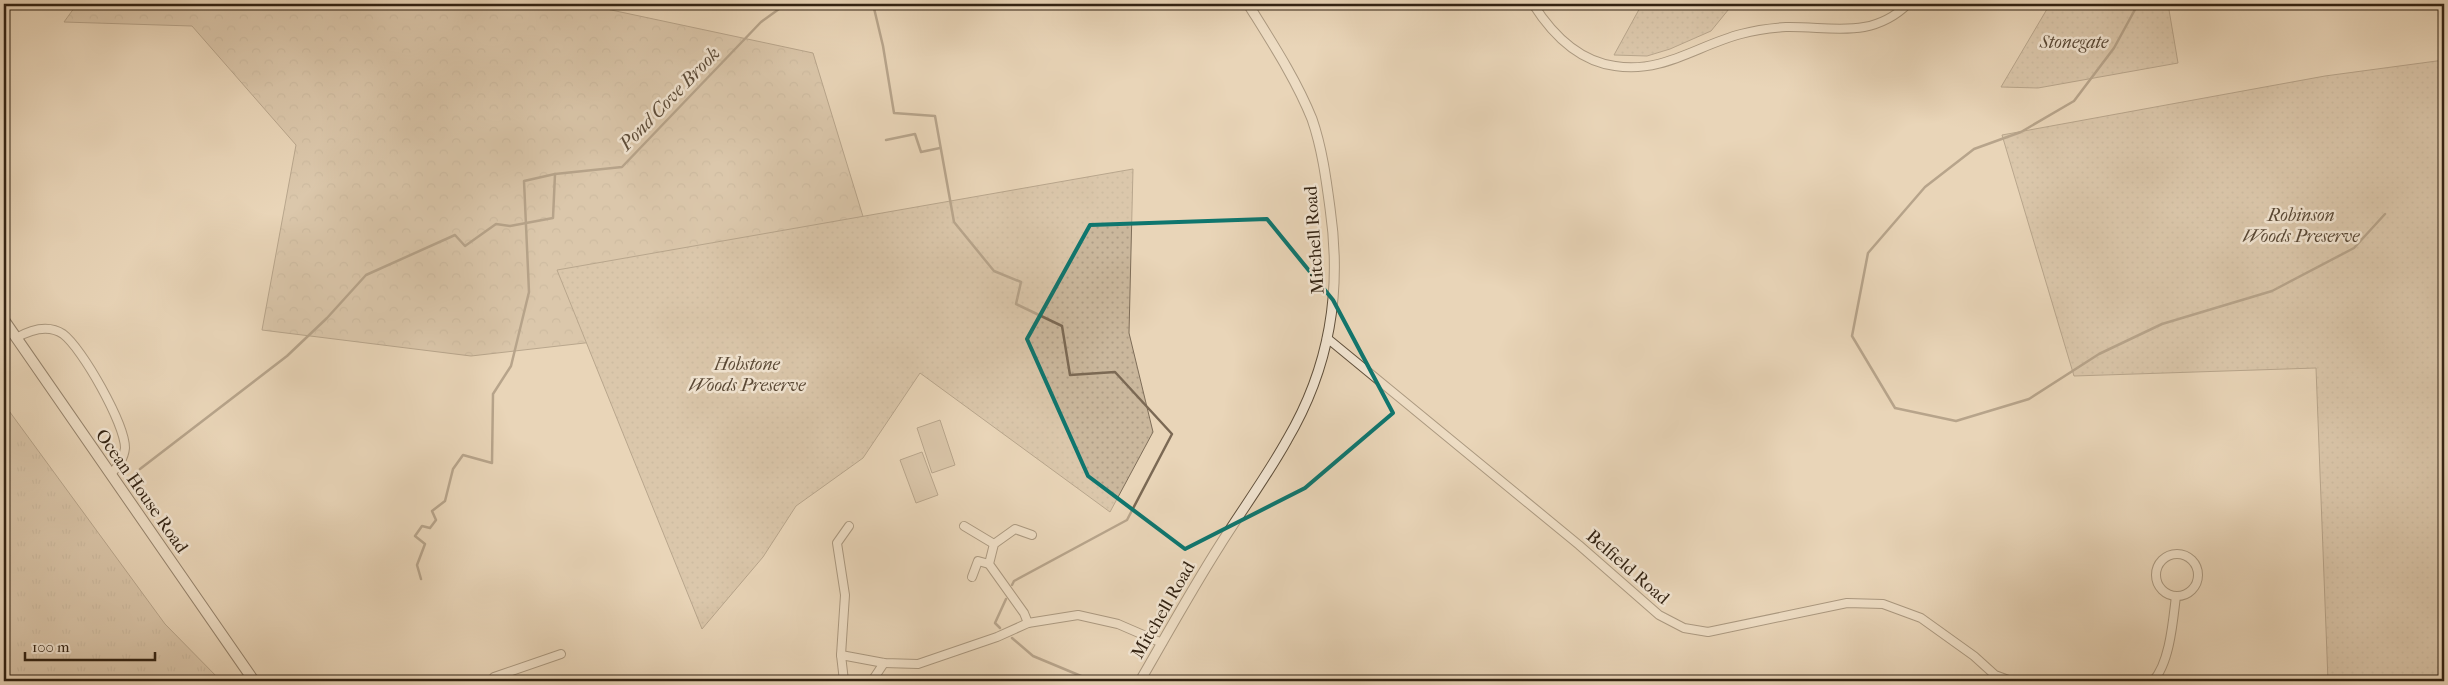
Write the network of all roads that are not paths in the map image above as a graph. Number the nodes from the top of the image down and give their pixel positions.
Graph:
1 (1248, 4) edge
2 (1533, 4) edge
3 (1908, 4) edge
4 (4, 320) edge
5 (16, 338) junction
6 (1328, 338) junction
7 (111, 474) junction
8 (849, 526) dead end
9 (964, 526) dead end
10 (1032, 535) dead end
11 (994, 544) junction
12 (989, 564) junction
13 (972, 577) dead end
14 (2176, 596) junction
15 (1028, 624) junction
16 (1162, 643) junction
17 (561, 654) dead end
18 (841, 655) junction
19 (884, 663) junction
20 (254, 681) edge
21 (491, 681) edge
22 (844, 681) edge
23 (872, 681) edge
24 (1140, 681) edge
25 (2010, 681) edge
26 (2153, 681) edge

1 - 6 street, Mitchell Road
2 - 3 street
4 - 5 main road, Ocean House Road
5 - 7 main road, Ocean House Road
5 - 7 street
6 - 16 street, Mitchell Road
6 - 25 street, Belfield Road
7 - 20 main road, Ocean House Road
8 - 18 street
9 - 11 street
10 - 11 street
11 - 12 street
12 - 13 street
12 - 15 street
14 - 14 street
14 - 26 street
15 - 16 street
15 - 19 street
16 - 24 street, Mitchell Road
17 - 21 street
18 - 19 street
18 - 22 street
19 - 23 street

